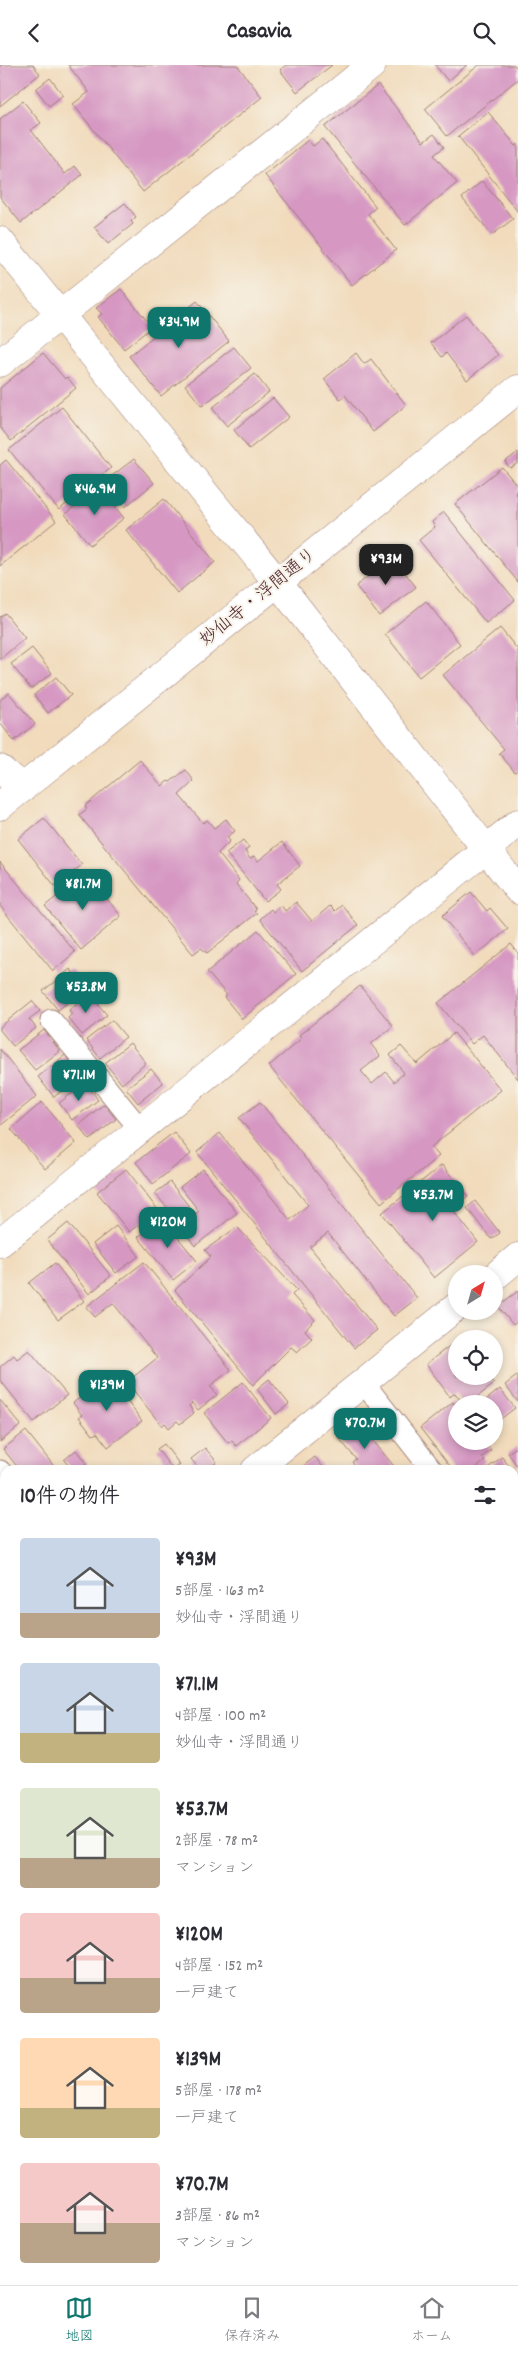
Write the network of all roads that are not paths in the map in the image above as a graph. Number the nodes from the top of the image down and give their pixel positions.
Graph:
1 (372, 65) edge
2 (0, 241) edge
3 (60, 315) junction
4 (0, 363) edge
5 (518, 389) edge
6 (278, 583) junction
7 (0, 769) edge
8 (22, 788) junction
9 (0, 806) edge
10 (518, 823) edge
11 (485, 849) junction
12 (518, 890) edge
13 (51, 1020) dead end
14 (140, 1129) junction
15 (0, 1243) edge
16 (518, 1257) edge
17 (503, 1270) edge
18 (448, 1313) edge
19 (363, 1382) junction
20 (261, 1465) edge
21 (428, 1465) edge

1 - 3 street
2 - 3 street
3 - 4 street
3 - 6 street
5 - 6 street, 妙仙寺・浮間通り
6 - 8 street, 妙仙寺・浮間通り
6 - 11 street
7 - 8 street
8 - 9 street, 妙仙寺・浮間通り
10 - 11 street
11 - 12 street
11 - 14 street
13 - 14 lane
14 - 15 street
16 - 17 street
18 - 19 street
19 - 20 street
19 - 21 lane

